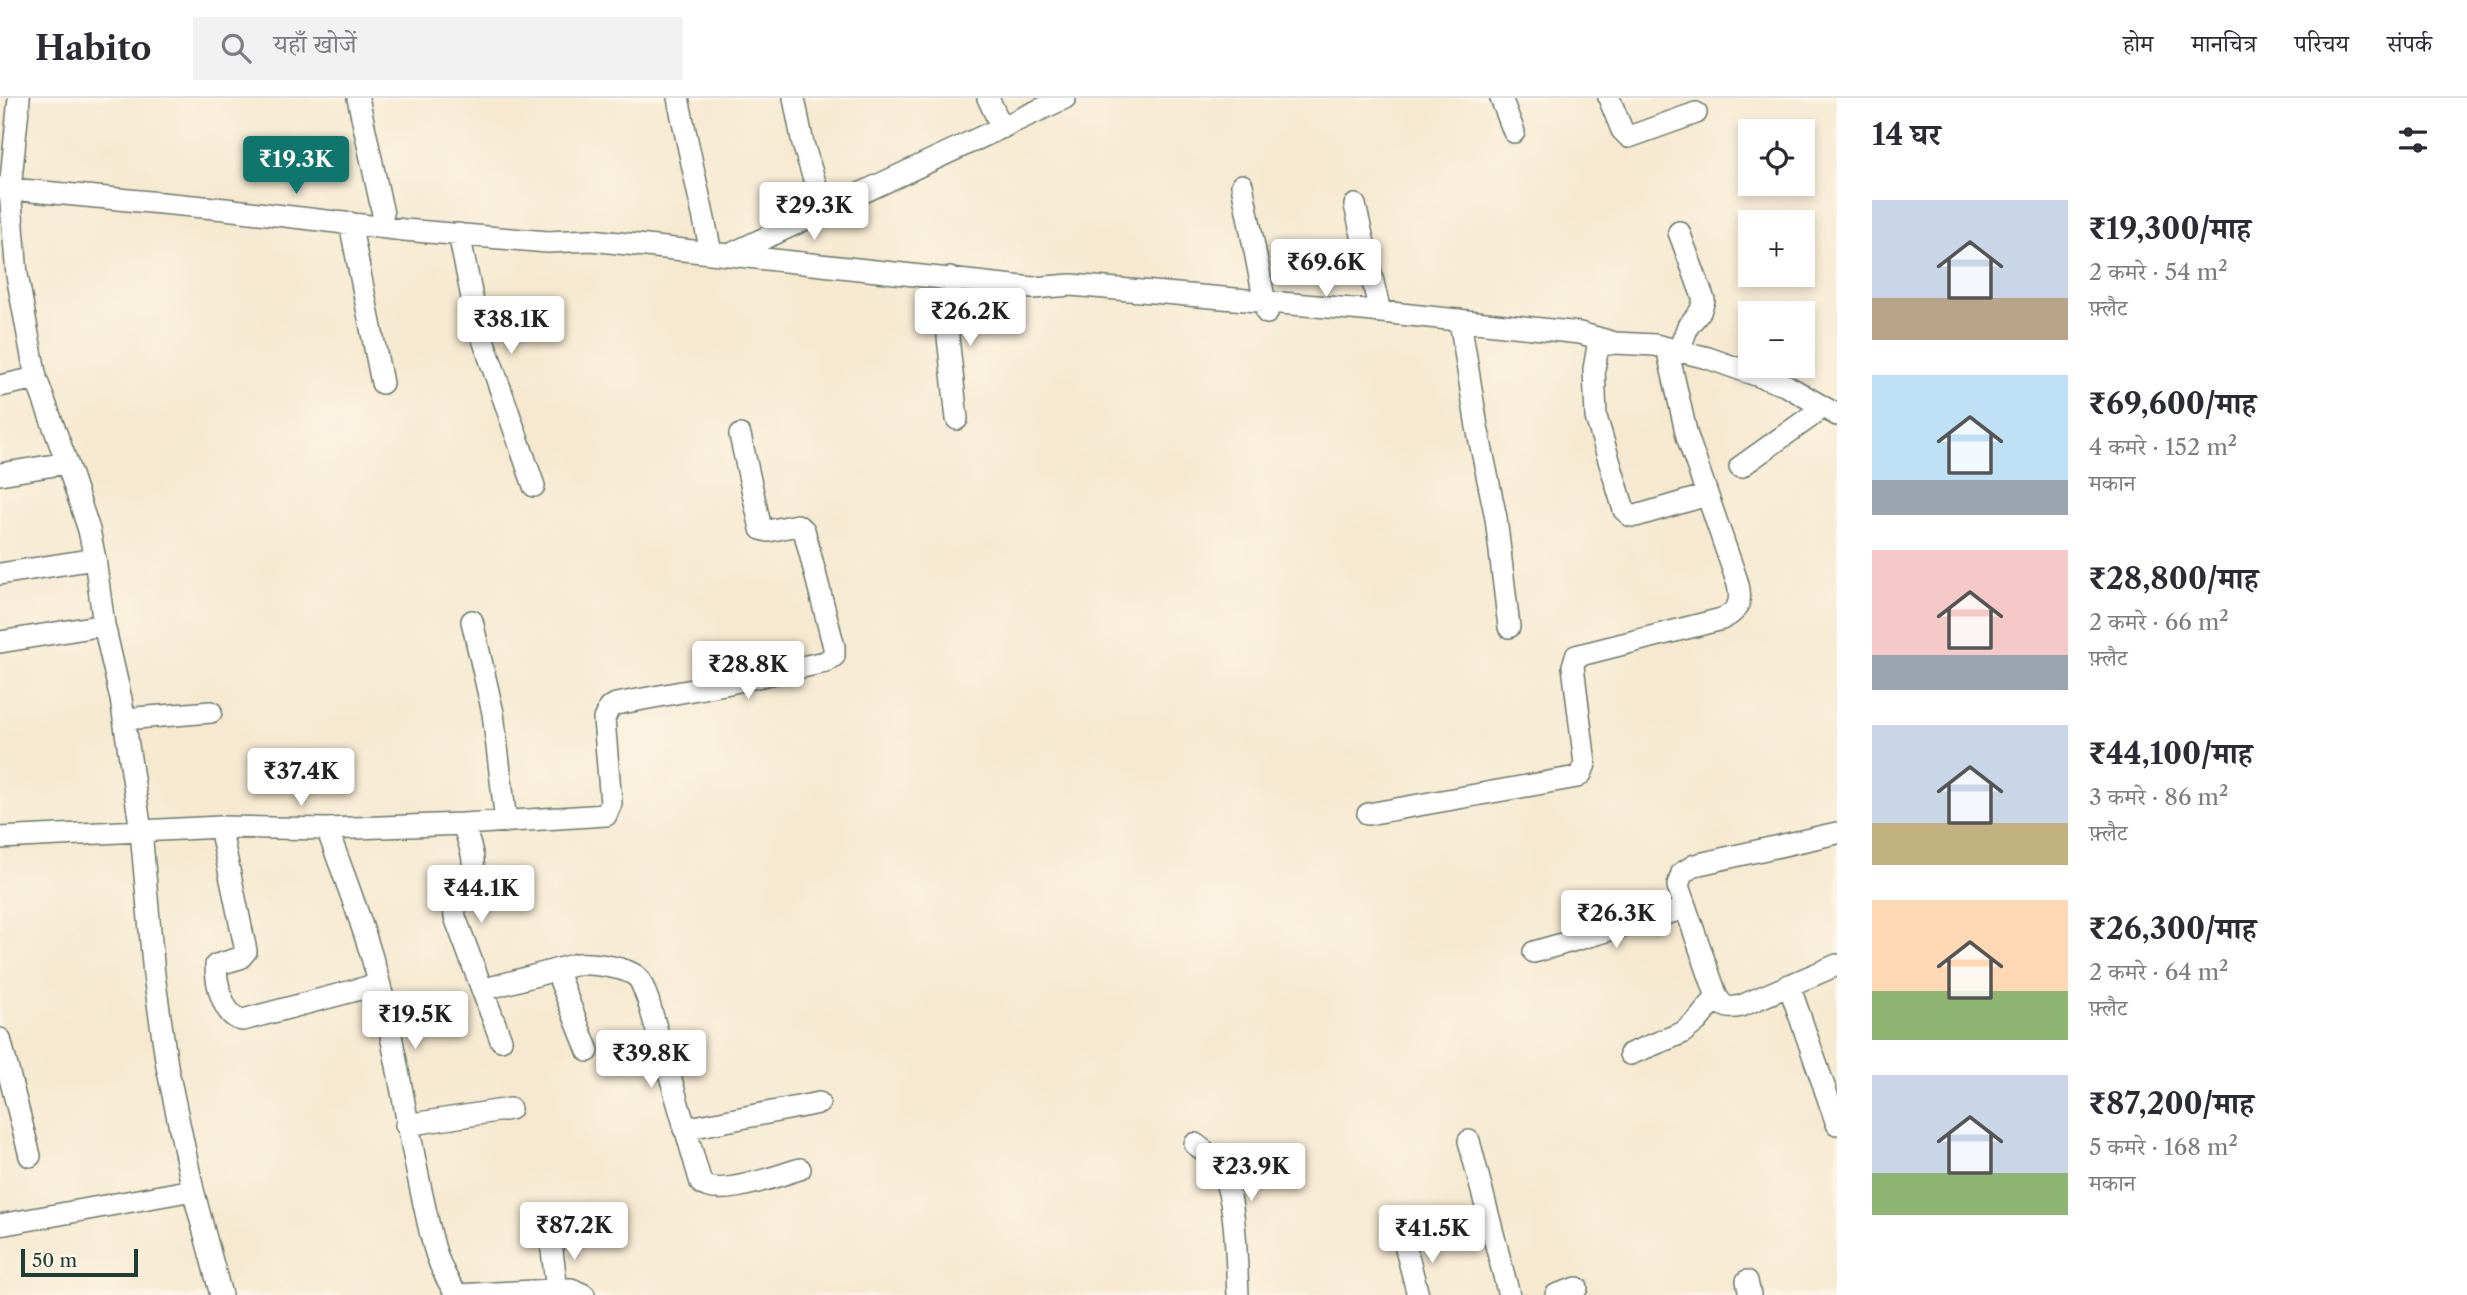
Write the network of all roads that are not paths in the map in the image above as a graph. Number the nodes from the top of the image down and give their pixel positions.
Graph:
1 (19, 98) edge
2 (358, 98) edge
3 (678, 98) edge
4 (794, 98) edge
5 (988, 98) edge
6 (1065, 98) edge
7 (1501, 98) edge
8 (1609, 98) edge
9 (1696, 113) dead end
10 (1002, 128) junction
11 (1514, 132) dead end
12 (5, 182) edge
13 (1242, 185) dead end
14 (1355, 205) dead end
15 (824, 211) junction
16 (383, 214) junction
17 (350, 223) junction
18 (1679, 232) dead end
19 (459, 234) junction
20 (591, 240) junction
21 (721, 253) junction
22 (8, 274) edge
23 (950, 278) junction
24 (1267, 308) junction
25 (1380, 312) junction
26 (1460, 327) junction
27 (1607, 345) junction
28 (1673, 349) junction
29 (1738, 368) edge
30 (36, 378) junction
31 (1758, 378) edge
32 (1761, 378) edge
33 (382, 383) dead end
34 (0, 386) edge
35 (1812, 415) junction
36 (1837, 415) edge
37 (957, 419) dead end
38 (1837, 430) edge
39 (740, 435) dead end
40 (67, 463) junction
41 (1740, 467) dead end
42 (0, 474) edge
43 (534, 486) dead end
44 (1707, 495) junction
45 (95, 559) junction
46 (0, 574) edge
47 (472, 621) dead end
48 (104, 625) junction
49 (1509, 627) dead end
50 (0, 642) edge
51 (211, 712) dead end
52 (124, 719) junction
53 (1368, 814) dead end
54 (506, 822) junction
55 (463, 824) junction
56 (220, 827) junction
57 (327, 829) junction
58 (141, 831) junction
59 (1837, 833) edge
60 (0, 838) edge
61 (1686, 908) junction
62 (1534, 952) dead end
63 (1837, 965) edge
64 (556, 970) junction
65 (379, 984) junction
66 (1789, 985) junction
67 (482, 990) junction
68 (1717, 997) junction
69 (0, 1039) edge
70 (501, 1040) dead end
71 (587, 1051) dead end
72 (1630, 1054) dead end
73 (8, 1095) edge
74 (819, 1103) dead end
75 (510, 1109) dead end
76 (1837, 1124) edge
77 (407, 1125) junction
78 (684, 1129) junction
79 (1469, 1141) dead end
80 (1195, 1144) dead end
81 (30, 1156) dead end
82 (800, 1169) dead end
83 (193, 1190) junction
84 (0, 1224) edge
85 (587, 1230) dead end
86 (1405, 1245) dead end
87 (1577, 1288) dead end
88 (557, 1290) junction
89 (221, 1295) edge
90 (458, 1295) edge
91 (584, 1295) edge
92 (1238, 1295) edge
93 (1418, 1295) edge
94 (1509, 1295) edge
95 (1556, 1295) edge

1 - 12 street
2 - 16 street
3 - 21 street
4 - 15 street
5 - 10 street
6 - 10 street
7 - 11 street
8 - 9 street
10 - 15 street
12 - 16 street
12 - 17 street
12 - 22 street
13 - 24 street
14 - 25 street
15 - 21 street
16 - 20 street
17 - 19 street
17 - 33 street
18 - 28 street
19 - 20 street
19 - 43 street
20 - 21 street
21 - 23 street
22 - 30 street
23 - 24 street
23 - 37 street
24 - 25 street
24 - 26 street
25 - 26 street
26 - 27 street
26 - 49 street
27 - 28 street
27 - 44 street
28 - 29 street
28 - 44 street
30 - 34 street
30 - 40 street
31 - 35 street
32 - 36 street
35 - 38 street
35 - 41 street
39 - 54 street
40 - 42 street
40 - 45 street
44 - 53 street
45 - 46 street
45 - 48 street
47 - 54 street
48 - 50 street
48 - 52 street
51 - 52 street
52 - 58 street
54 - 55 street
55 - 57 street
55 - 67 street
56 - 57 street
56 - 58 street
56 - 65 street
57 - 65 street
58 - 60 street
58 - 83 street
59 - 61 street
61 - 62 street
61 - 68 street
63 - 66 street
64 - 67 street
64 - 71 street
64 - 78 street
65 - 77 street
66 - 68 street
66 - 76 street
67 - 70 street
68 - 72 street
69 - 73 street
73 - 81 street
74 - 78 street
75 - 77 street
77 - 90 street
78 - 82 street
79 - 94 street
80 - 92 street
83 - 84 street
83 - 89 street
85 - 88 street
86 - 93 street
87 - 95 street
88 - 90 street
88 - 91 street

